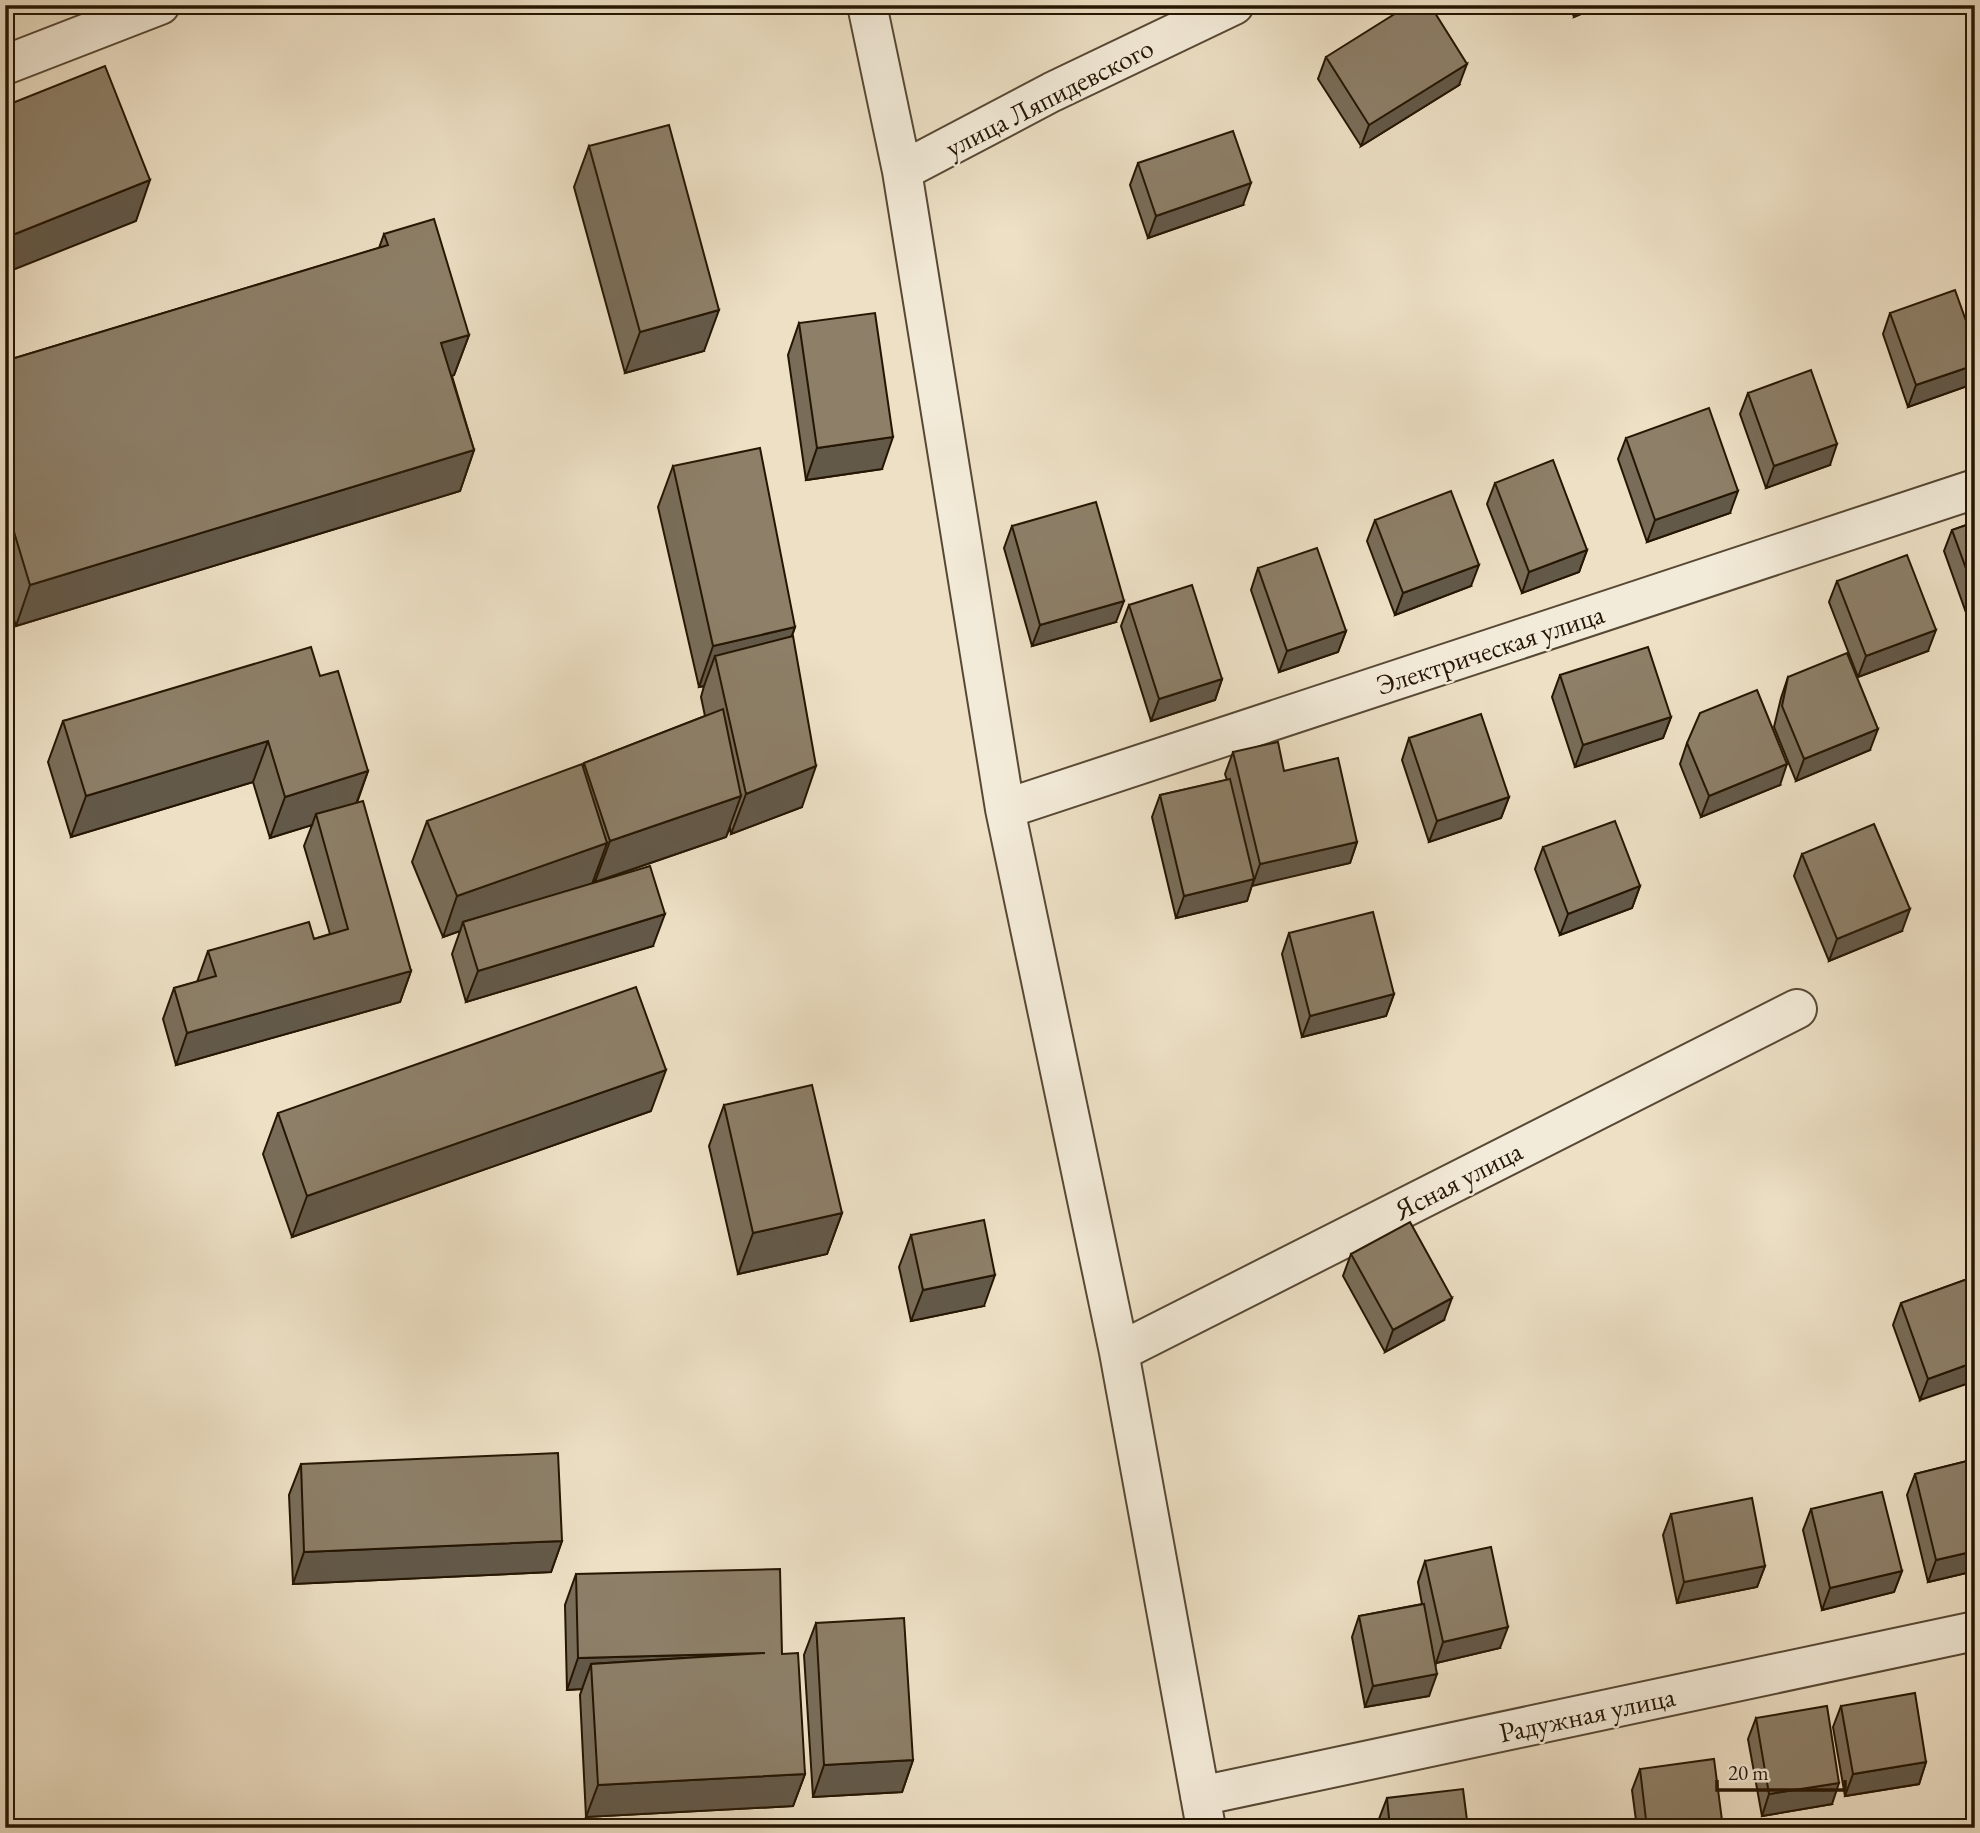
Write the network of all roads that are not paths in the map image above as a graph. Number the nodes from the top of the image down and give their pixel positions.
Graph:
1 (160, 5) edge
2 (867, 5) edge
3 (1234, 5) edge
4 (5, 65) edge
5 (902, 171) junction
6 (1975, 489) edge
7 (1005, 809) junction
8 (1797, 1009) dead end
9 (1119, 1352) junction
10 (1975, 1631) edge
11 (1203, 1819) edge

1 - 4 street
2 - 5 street
3 - 5 street, улица Ляпидевского
5 - 7 street
6 - 7 street, Электрическая улица
7 - 9 street
8 - 9 street, Ясная улица
9 - 11 street
10 - 11 street, Радужная улица

